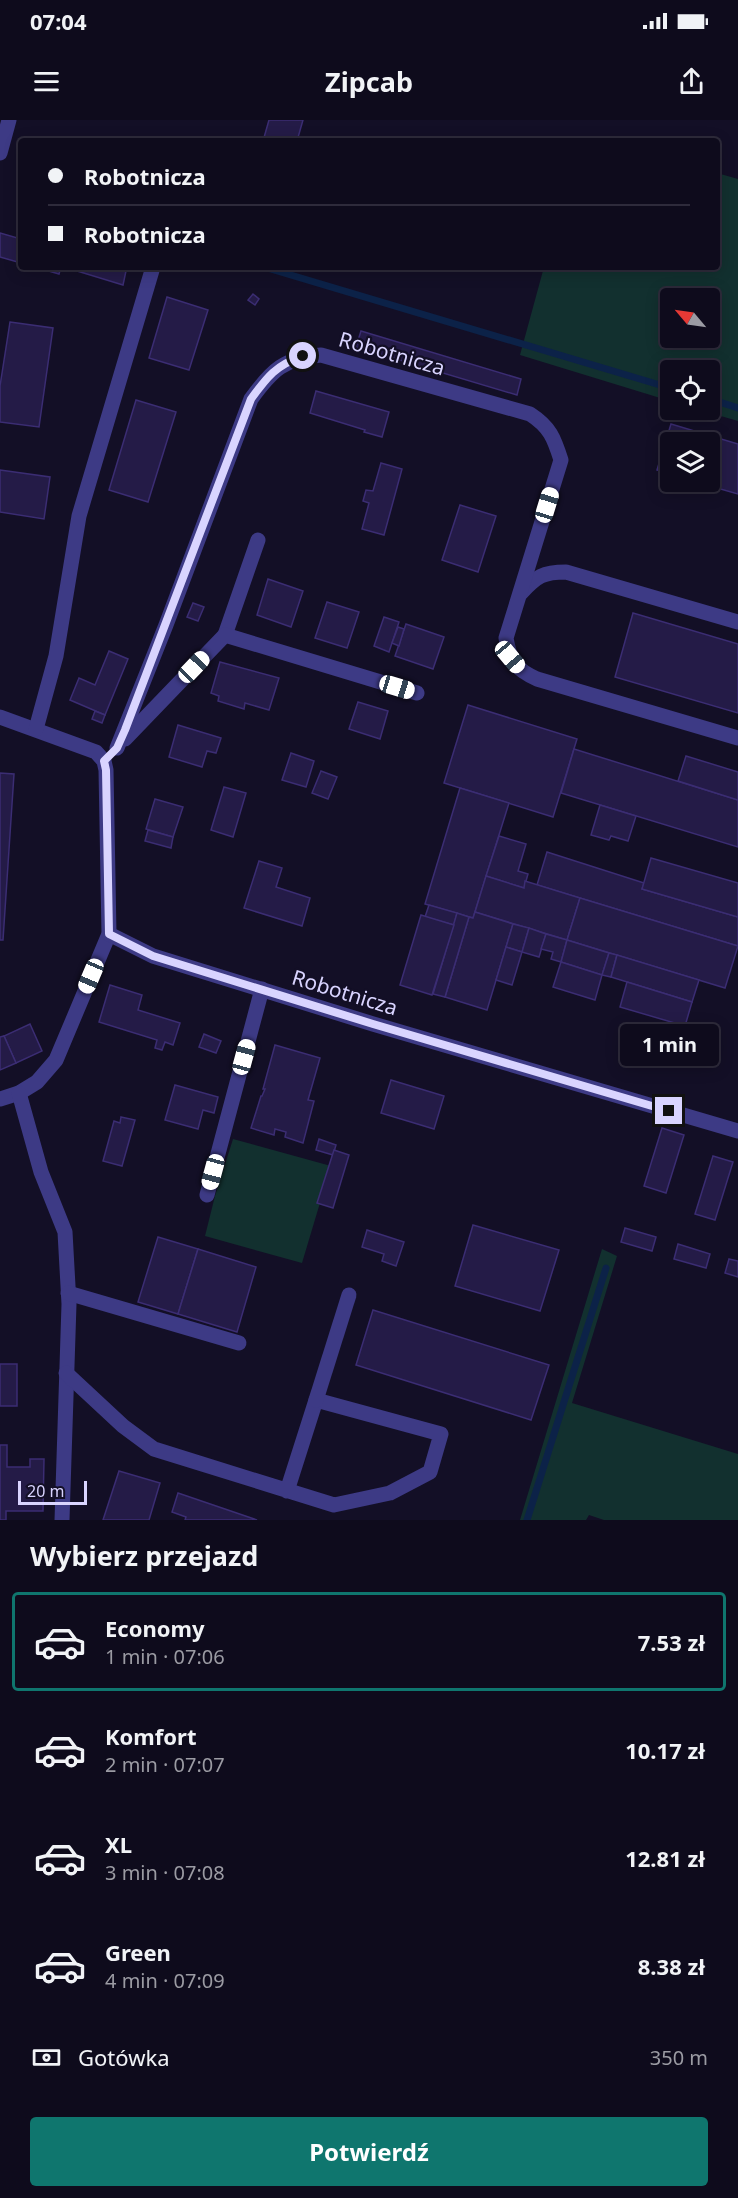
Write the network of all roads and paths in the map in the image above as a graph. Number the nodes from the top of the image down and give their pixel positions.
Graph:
1 (9, 120) edge
2 (0, 153) edge
3 (152, 270) edge
4 (258, 540) dead end
5 (519, 595) junction
6 (738, 622) edge
7 (225, 635) junction
8 (417, 693) dead end
9 (0, 717) edge
10 (36, 729) junction
11 (738, 738) edge
12 (117, 748) junction
13 (104, 761) junction
14 (109, 934) junction
15 (262, 988) junction
16 (19, 1093) junction
17 (0, 1099) edge
18 (738, 1131) edge
19 (207, 1195) dead end
20 (68, 1293) junction
21 (349, 1295) dead end
22 (239, 1343) dead end
23 (66, 1373) junction
24 (316, 1400) junction
25 (287, 1491) junction
26 (62, 1520) edge

1 - 2 street
3 - 10 street
4 - 7 street, Robotnicza
5 - 6 street
5 - 11 street, Robotnicza
5 - 12 street, Robotnicza
7 - 8 street
7 - 12 street, Robotnicza
9 - 10 street
10 - 13 street
12 - 13 street, Robotnicza
13 - 14 street
14 - 15 street, Robotnicza
14 - 16 street
15 - 18 street, Robotnicza
15 - 19 street
16 - 17 street
16 - 20 street
20 - 22 street
20 - 23 street
21 - 24 street
23 - 25 street
23 - 26 street
24 - 25 street
24 - 25 street

